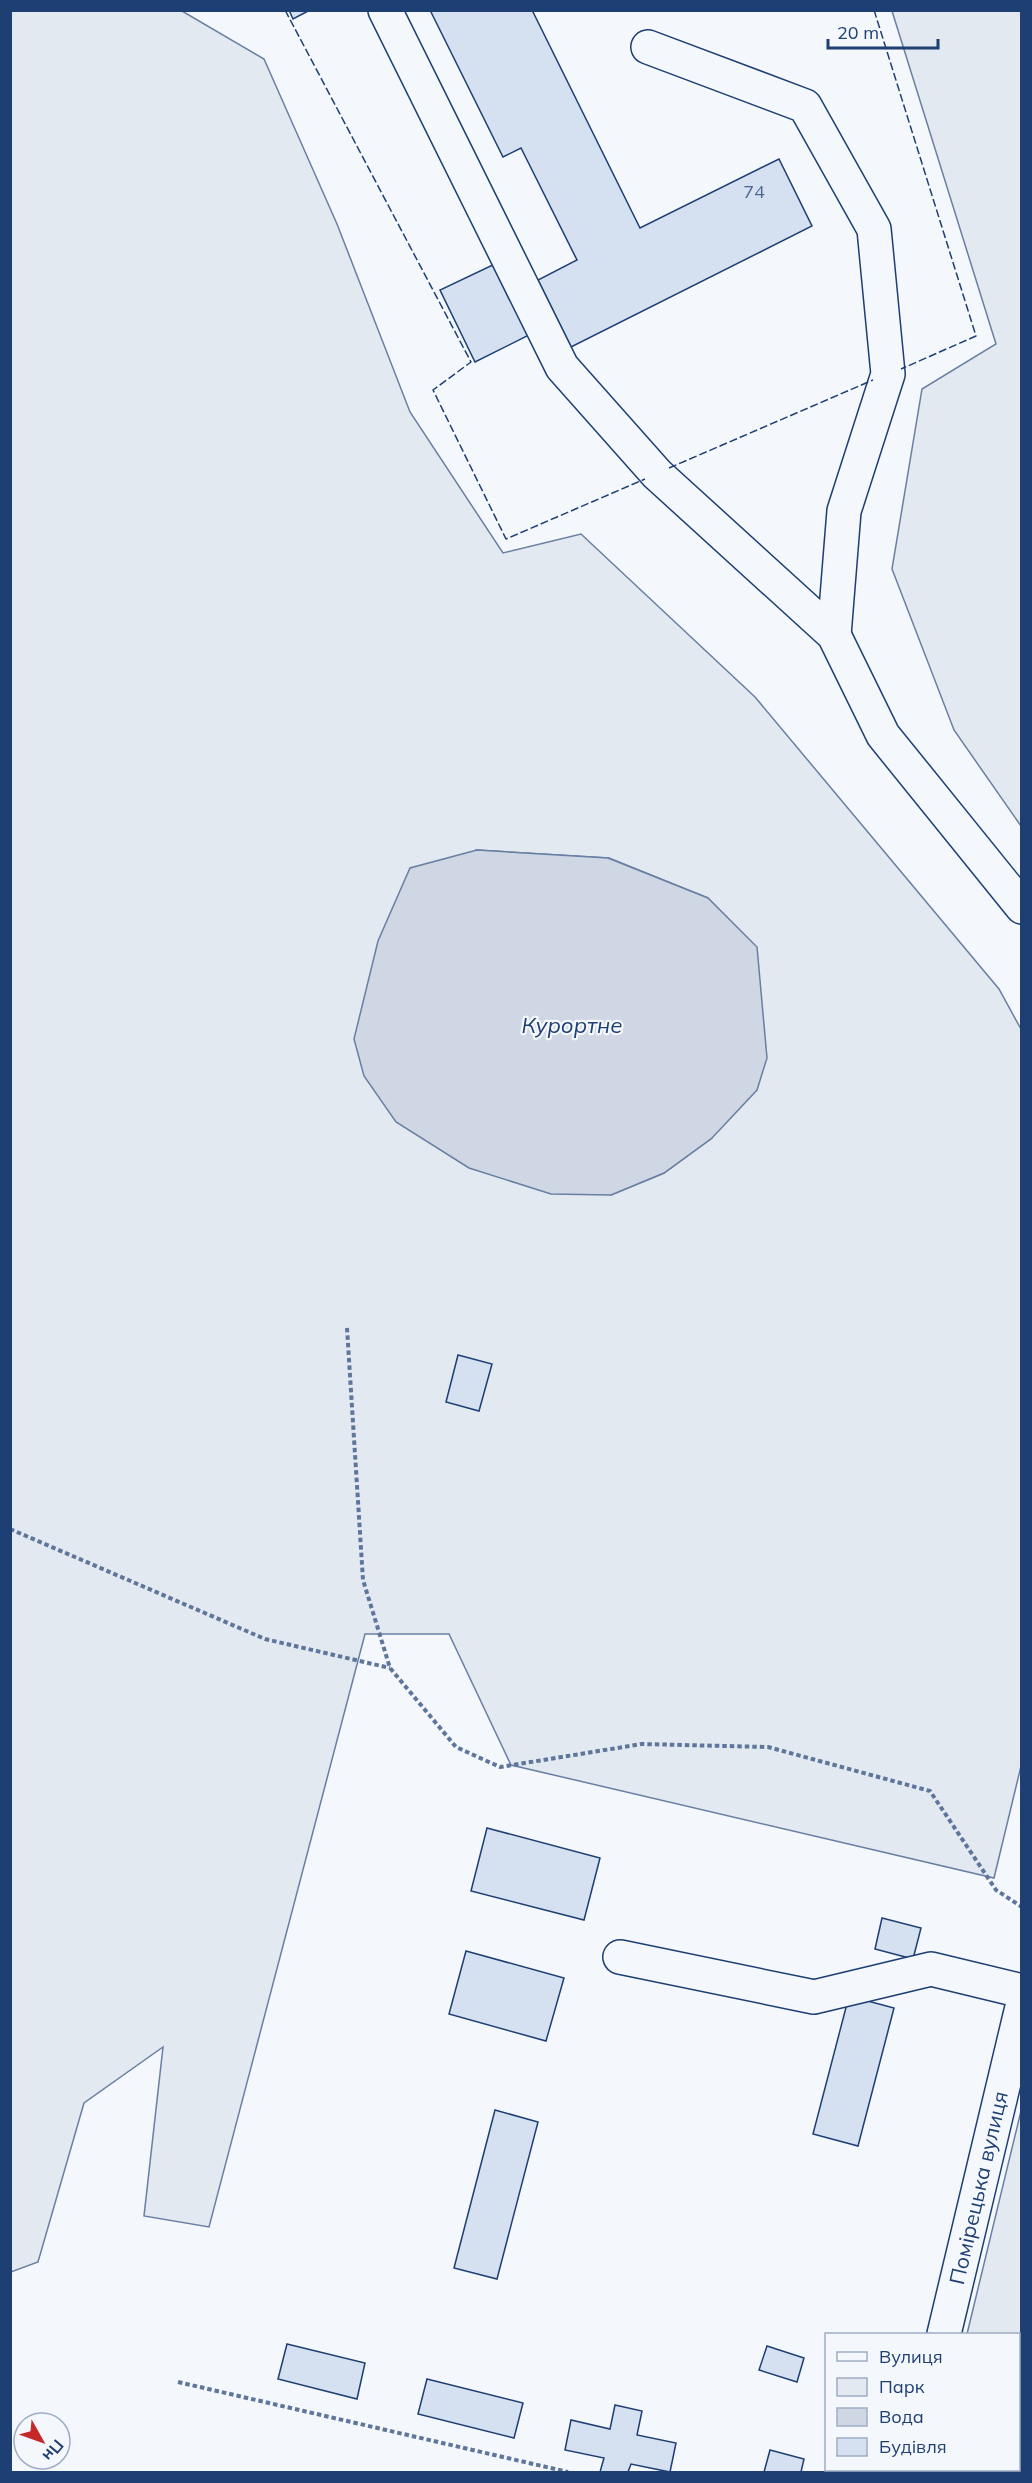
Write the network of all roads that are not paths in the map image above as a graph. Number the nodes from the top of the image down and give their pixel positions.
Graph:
1 (385, 10) edge
2 (648, 48) dead end
3 (834, 635) junction
4 (1022, 907) edge
5 (620, 1957) dead end
6 (1022, 1991) edge
7 (1022, 2007) edge
8 (944, 2333) edge

1 - 3 street
2 - 3 street
3 - 4 street
5 - 6 street
7 - 8 street, Помірецька вулиця

